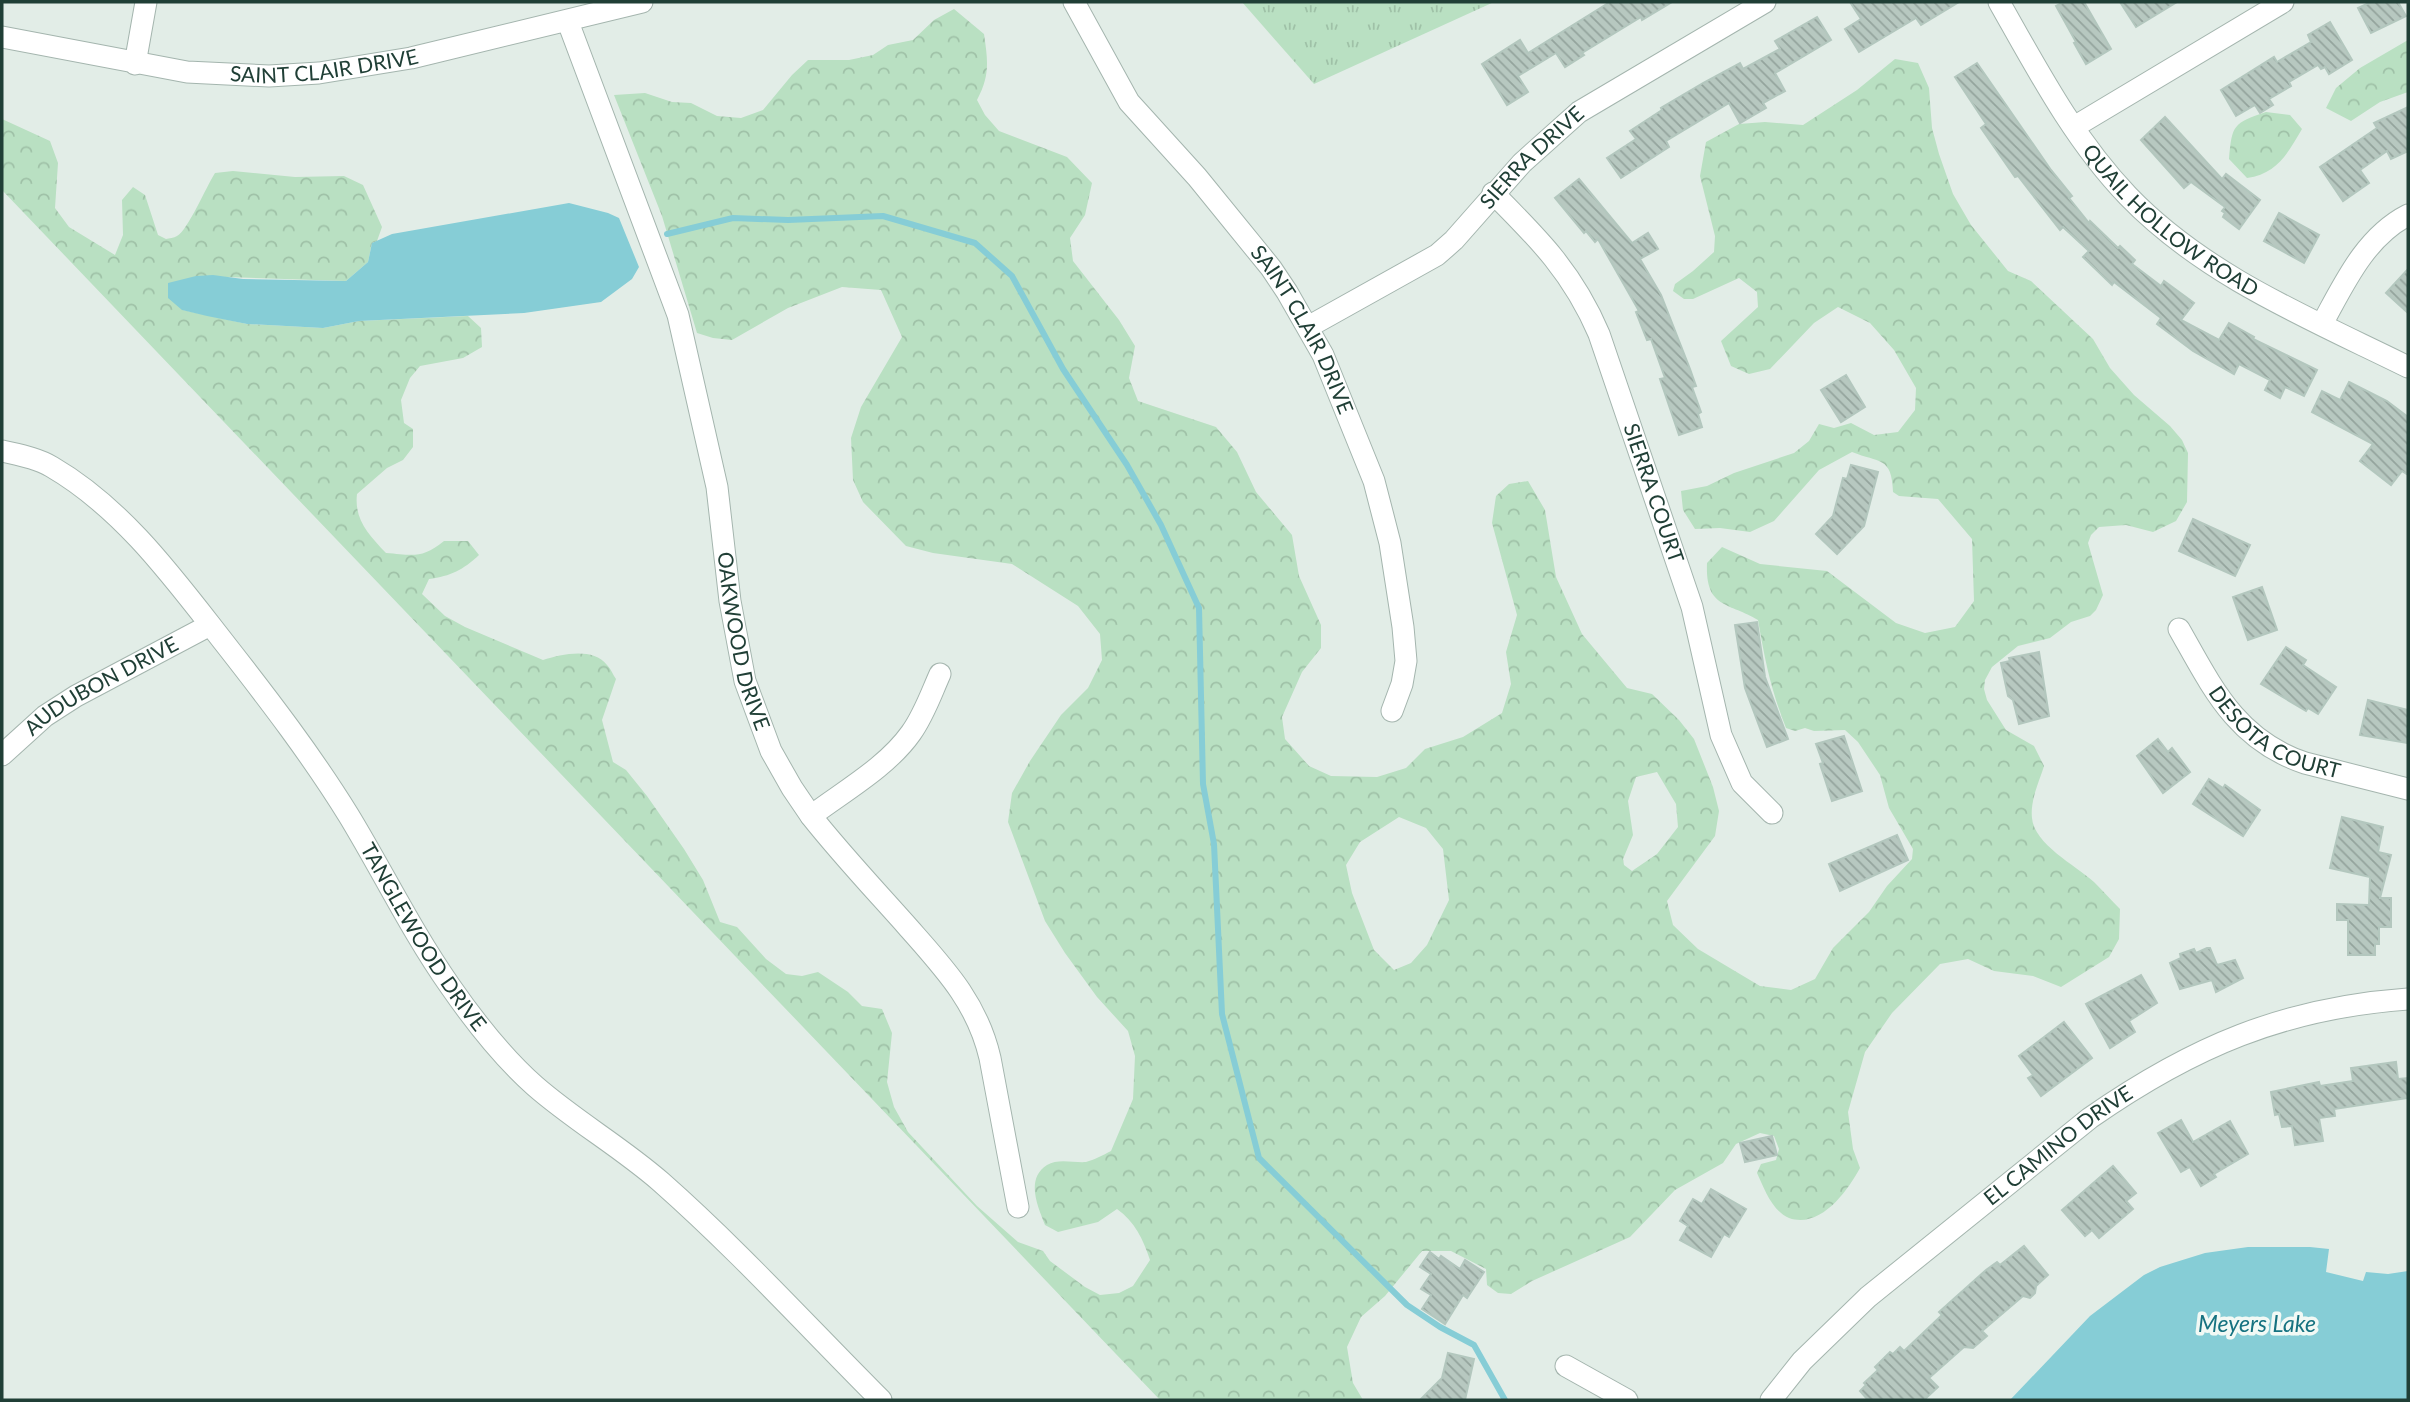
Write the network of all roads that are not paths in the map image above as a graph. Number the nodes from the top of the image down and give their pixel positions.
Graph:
1 (146, 2) edge
2 (642, 2) edge
3 (1074, 2) edge
4 (1765, 2) edge
5 (1999, 2) edge
6 (2283, 2) edge
7 (568, 22) junction
8 (2, 37) edge
9 (135, 64) junction
10 (2074, 127) junction
11 (1493, 193) junction
12 (2408, 215) edge
13 (2322, 324) junction
14 (1308, 327) junction
15 (2408, 367) edge
16 (2, 451) edge
17 (210, 625) junction
18 (2179, 629) dead end
19 (940, 674) dead end
20 (1392, 711) dead end
21 (2, 755) edge
22 (2408, 789) edge
23 (1772, 813) dead end
24 (811, 816) junction
25 (2408, 999) edge
26 (1018, 1207) dead end
27 (1566, 1366) dead end
28 (881, 1400) edge
29 (1627, 1400) edge
30 (1771, 1400) edge

1 - 9 street
2 - 7 street, SAINT CLAIR DRIVE
3 - 14 street, SAINT CLAIR DRIVE
4 - 11 street, SIERRA DRIVE
5 - 10 street, QUAIL HOLLOW ROAD
6 - 10 street
7 - 9 street, SAINT CLAIR DRIVE
7 - 24 street, OAKWOOD DRIVE
8 - 9 street, SAINT CLAIR DRIVE
10 - 13 street, QUAIL HOLLOW ROAD
11 - 14 street, SIERRA DRIVE
11 - 23 street, SIERRA COURT
12 - 13 street
13 - 15 street, QUAIL HOLLOW ROAD
14 - 20 street, SAINT CLAIR DRIVE
16 - 17 street, TANGLEWOOD DRIVE
17 - 21 street, AUDUBON DRIVE
17 - 28 street, TANGLEWOOD DRIVE
18 - 22 street, DESOTA COURT
19 - 24 street
24 - 26 street, OAKWOOD DRIVE
25 - 30 street, EL CAMINO DRIVE
27 - 29 street

